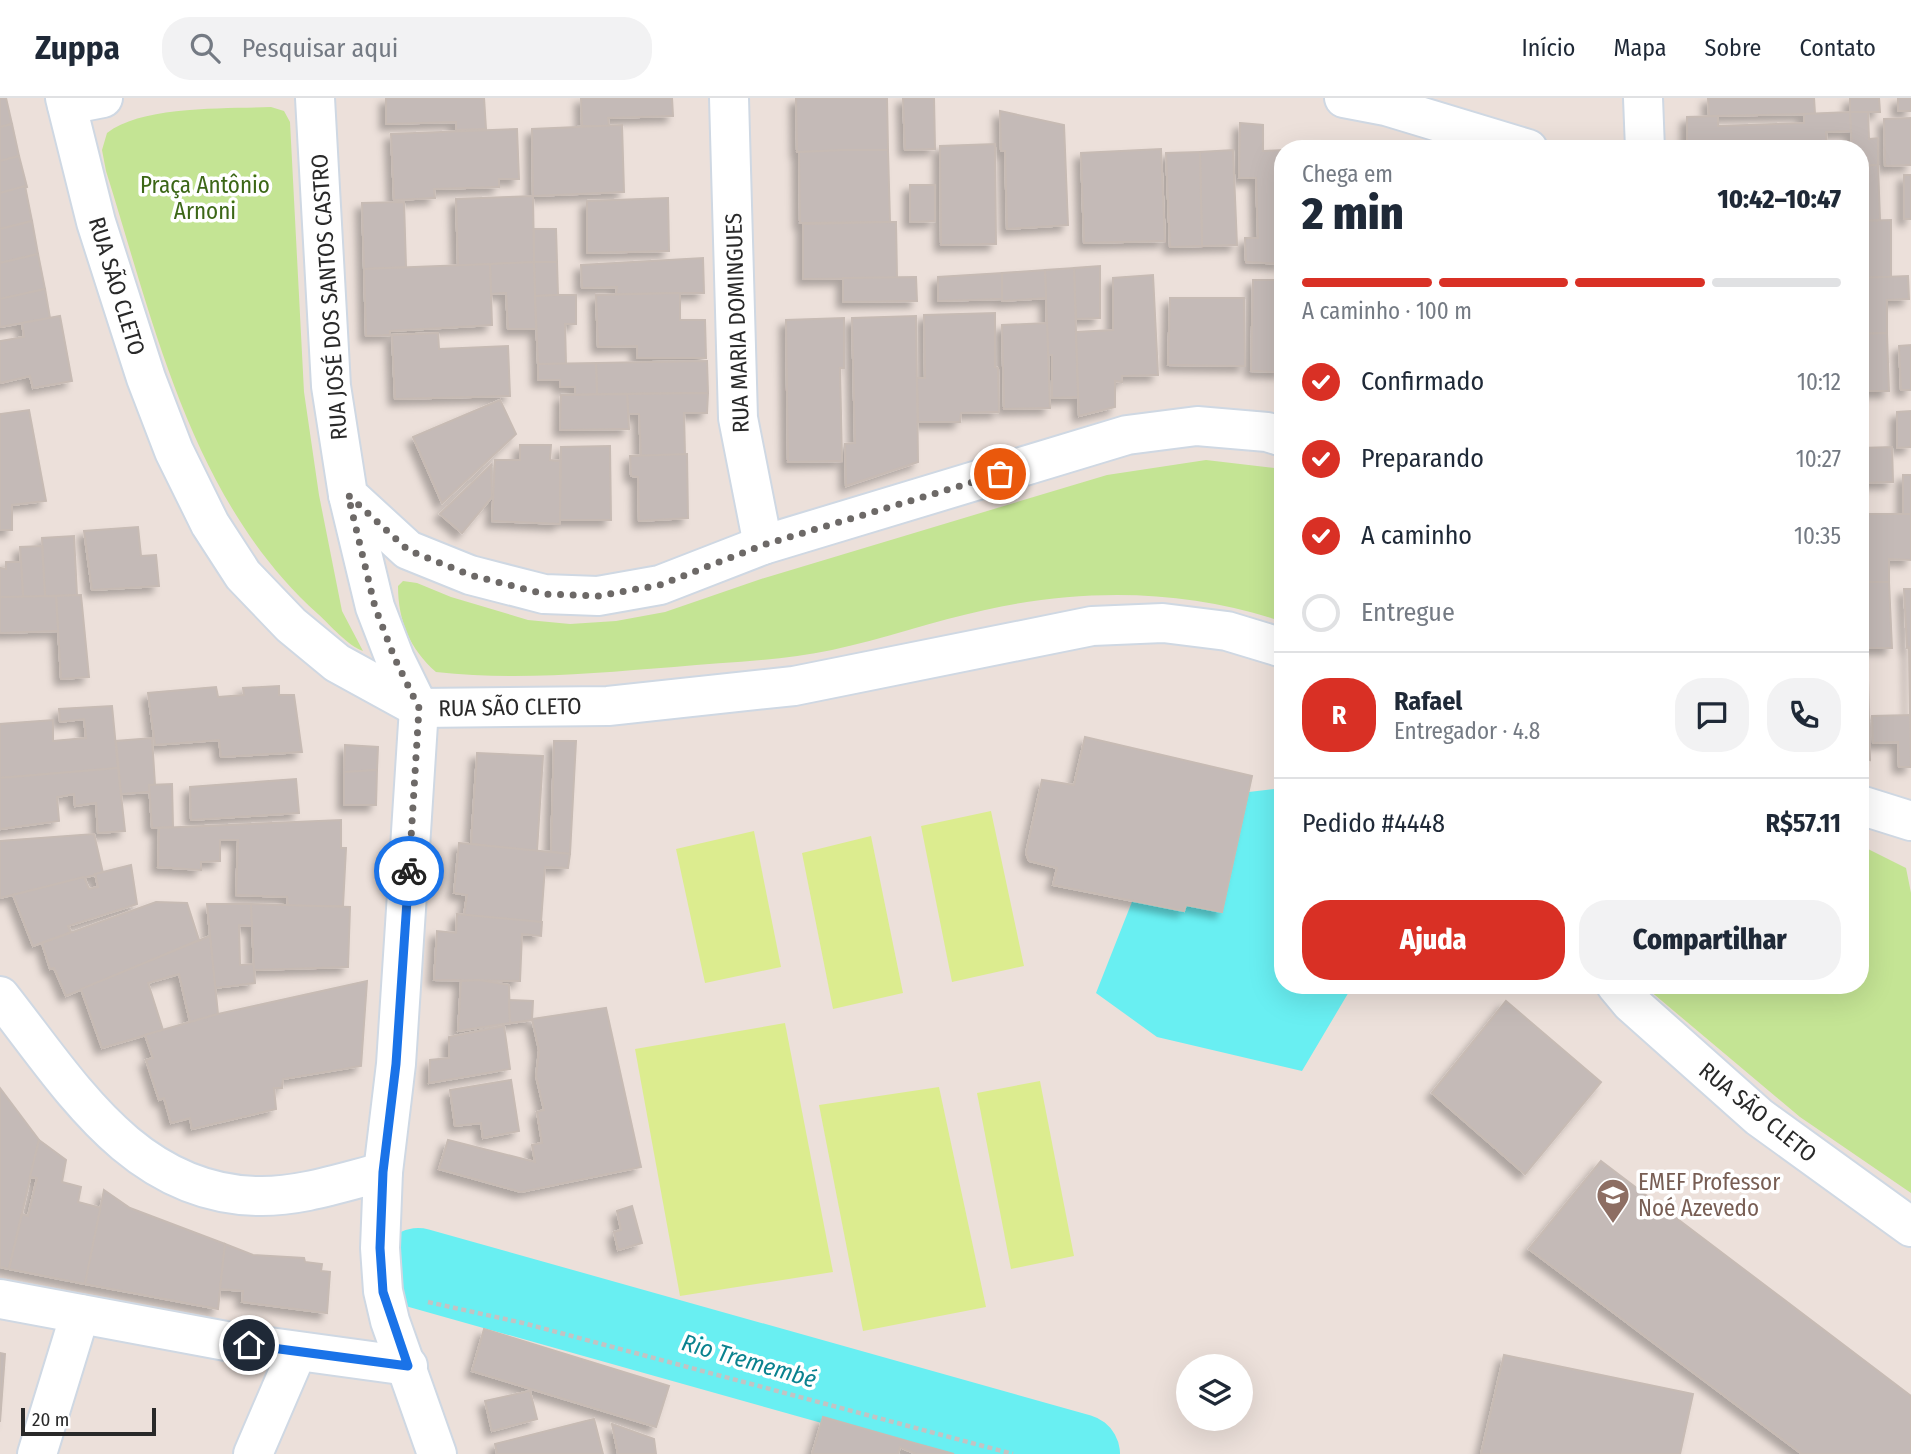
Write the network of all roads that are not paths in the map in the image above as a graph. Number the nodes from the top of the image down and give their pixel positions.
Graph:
1 (315, 98) edge
2 (729, 98) edge
3 (1344, 98) edge
4 (1643, 98) edge
5 (78, 100) edge
6 (1498, 140) edge
7 (1645, 140) edge
8 (1274, 434) edge
9 (348, 495) junction
10 (763, 545) junction
11 (1274, 645) edge
12 (419, 708) junction
13 (1869, 808) edge
14 (1911, 821) edge
15 (1624, 994) edge
16 (0, 996) edge
17 (383, 1172) junction
18 (1911, 1227) edge
19 (0, 1300) edge
20 (80, 1314) junction
21 (296, 1352) junction
22 (408, 1366) junction
23 (37, 1454) edge
24 (253, 1454) edge
25 (437, 1454) edge

1 - 9 street, RUA JOSÉ DOS SANTOS CASTRO
2 - 10 street, RUA MARIA DOMINGUES
3 - 6 street
4 - 7 street
5 - 12 street, RUA SÃO CLETO
8 - 10 street
9 - 10 street
9 - 12 street, RUA JOSÉ DOS SANTOS CASTRO
11 - 12 street, RUA SÃO CLETO
12 - 17 street
13 - 14 street
15 - 18 street, RUA SÃO CLETO
16 - 17 street
17 - 22 street
19 - 20 street
20 - 21 street
20 - 23 street
21 - 22 street
21 - 24 street
22 - 25 street

